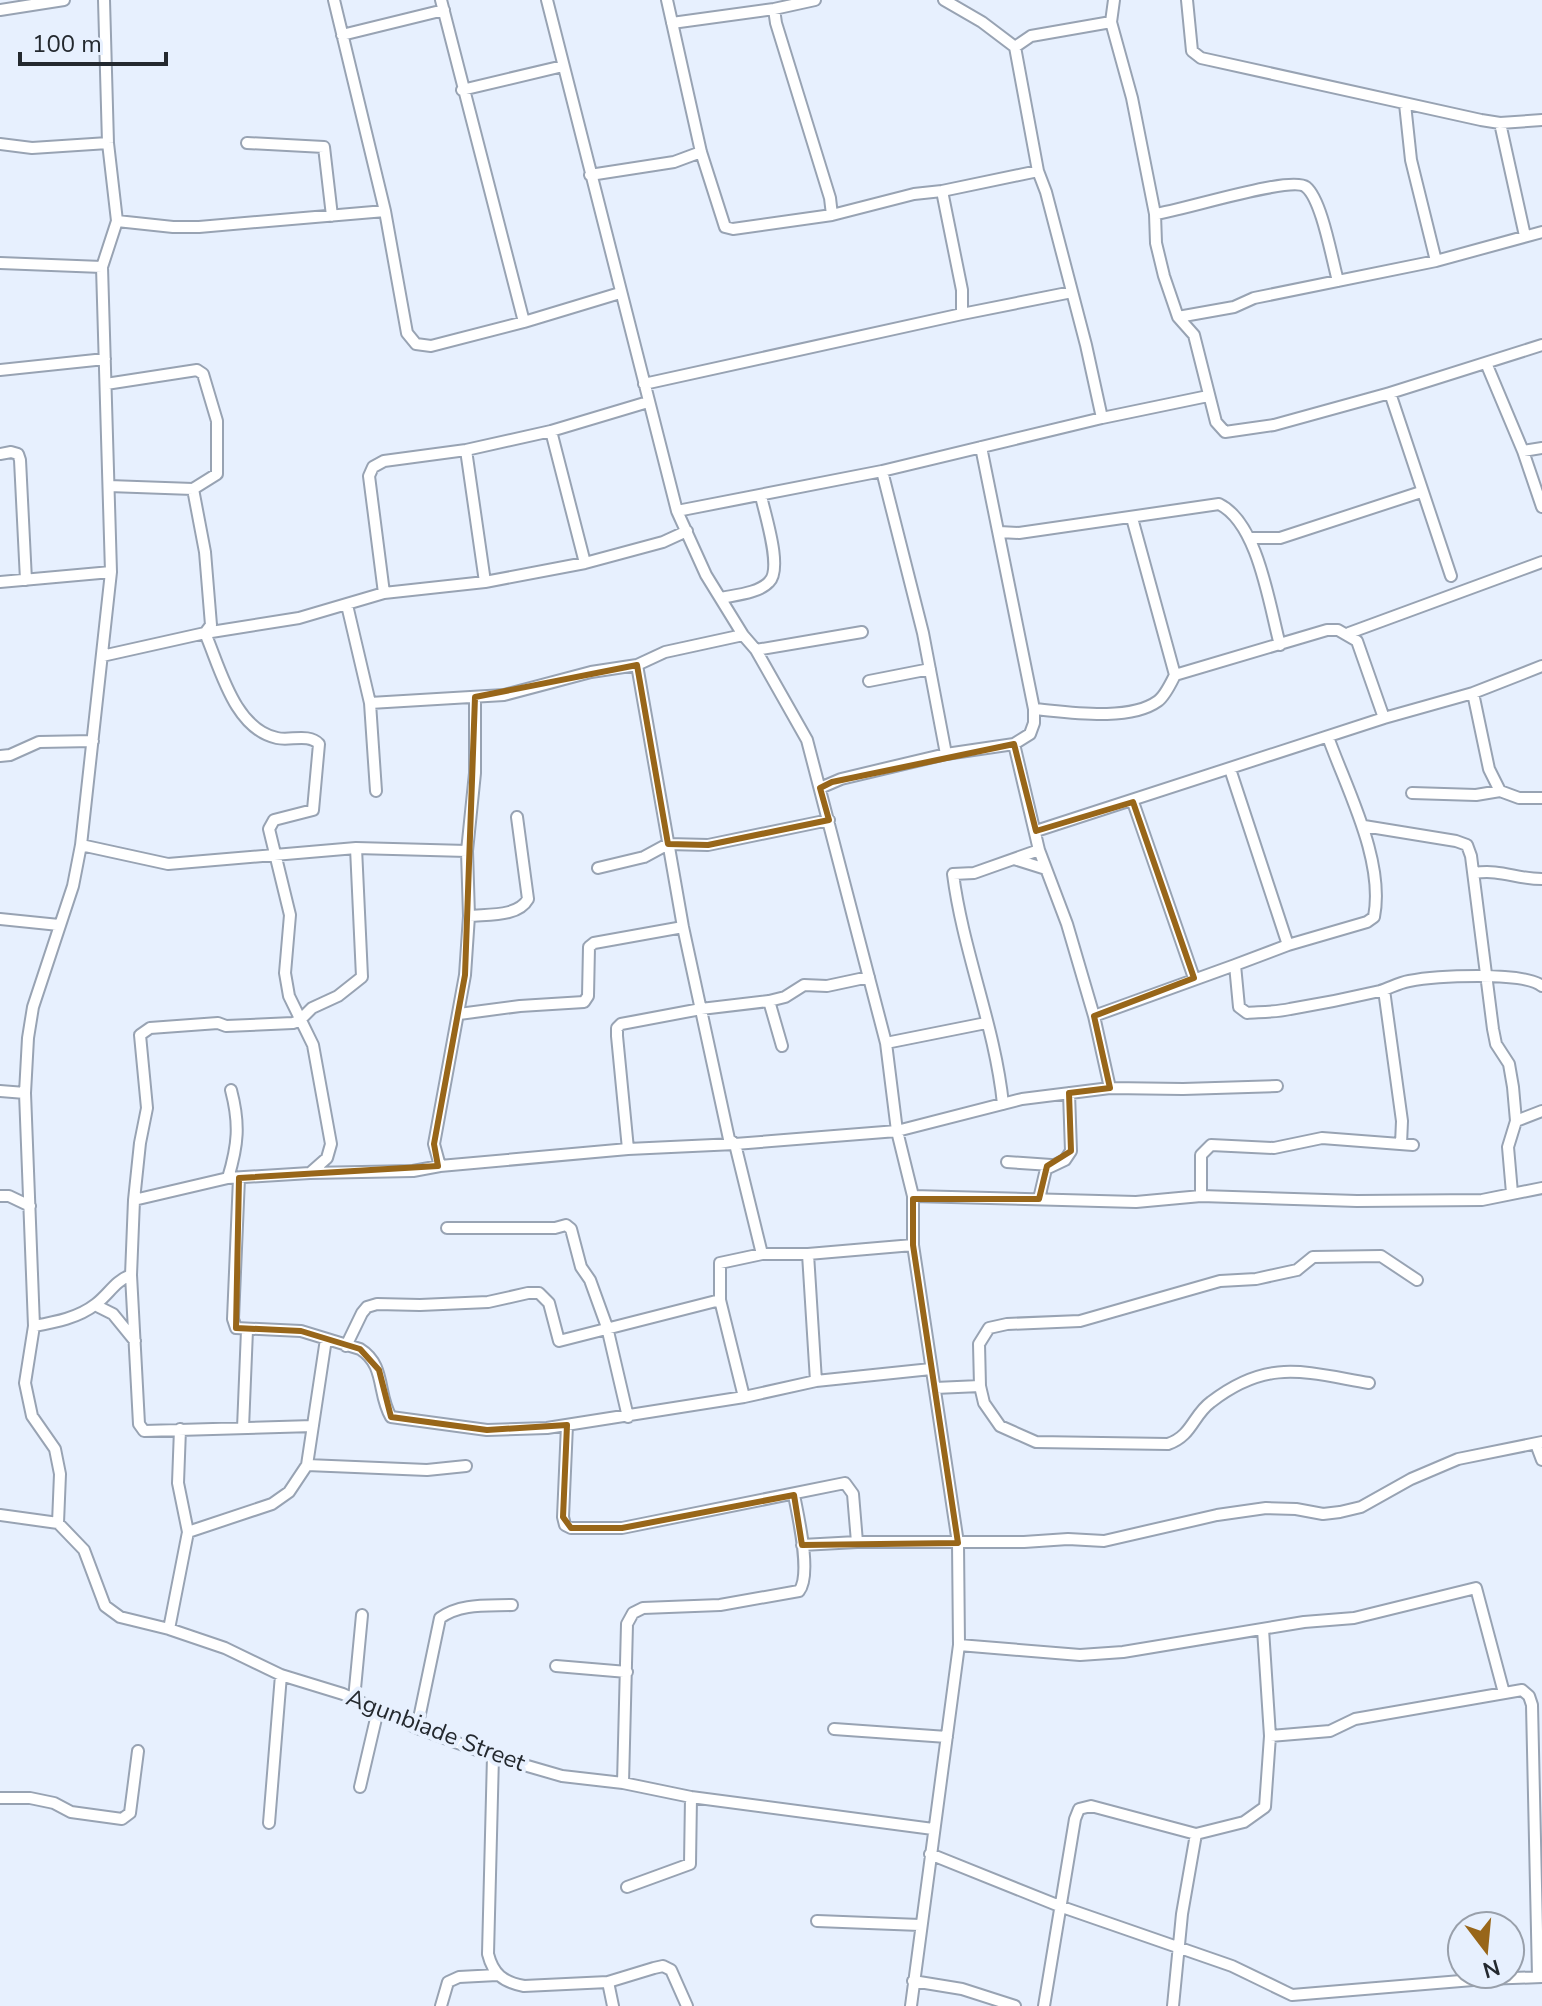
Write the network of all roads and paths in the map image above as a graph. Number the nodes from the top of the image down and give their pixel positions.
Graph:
1 (64, 0) edge
2 (104, 0) edge
3 (334, 0) edge
4 (547, 0) edge
5 (667, 0) edge
6 (815, 0) edge
7 (944, 0) edge
8 (1114, 0) edge
9 (1187, 0) edge
10 (442, 5) edge
11 (774, 9) junction
12 (0, 10) edge
13 (1111, 22) junction
14 (672, 23) junction
15 (342, 35) junction
16 (1015, 47) junction
17 (563, 66) junction
18 (462, 90) junction
19 (1405, 104) junction
20 (1542, 120) edge
21 (1500, 123) junction
22 (108, 143) junction
23 (247, 143) dead end
24 (0, 144) edge
25 (701, 152) junction
26 (1038, 171) junction
27 (590, 175) junction
28 (942, 191) junction
29 (385, 211) junction
30 (1155, 214) junction
31 (832, 215) junction
32 (332, 216) junction
33 (117, 221) junction
34 (1542, 232) edge
35 (1525, 236) junction
36 (1436, 261) junction
37 (0, 263) edge
38 (102, 267) junction
39 (1338, 281) junction
40 (1072, 292) junction
41 (620, 293) junction
42 (962, 314) junction
43 (1178, 317) junction
44 (524, 322) junction
45 (1542, 345) edge
46 (105, 359) junction
47 (1486, 363) junction
48 (0, 370) edge
49 (106, 384) junction
50 (644, 384) junction
51 (1390, 393) junction
52 (1208, 396) junction
53 (648, 402) junction
54 (1102, 418) junction
55 (551, 431) junction
56 (981, 447) junction
57 (1542, 448) edge
58 (466, 450) junction
59 (1523, 451) junction
60 (0, 454) edge
61 (882, 471) junction
62 (109, 486) junction
63 (193, 489) junction
64 (1421, 492) junction
65 (761, 496) junction
66 (1542, 507) edge
67 (677, 511) junction
68 (1132, 518) junction
69 (687, 531) junction
70 (999, 532) junction
71 (1249, 538) junction
72 (1542, 562) edge
73 (585, 563) junction
74 (111, 572) junction
75 (1451, 576) dead end
76 (26, 580) junction
77 (0, 582) edge
78 (485, 582) junction
79 (384, 593) junction
80 (721, 598) junction
81 (347, 605) junction
82 (862, 632) dead end
83 (205, 633) junction
84 (1349, 633) junction
85 (743, 635) junction
86 (1280, 645) junction
87 (756, 650) junction
88 (102, 656) junction
89 (637, 665) junction
90 (1542, 666) edge
91 (930, 669) junction
92 (1175, 675) junction
93 (869, 681) dead end
94 (1473, 693) junction
95 (475, 697) junction
96 (370, 703) junction
97 (1034, 709) junction
98 (1384, 718) junction
99 (1328, 737) junction
100 (93, 741) junction
101 (1014, 744) junction
102 (946, 754) junction
103 (0, 756) edge
104 (1230, 769) junction
105 (820, 788) junction
106 (376, 791) dead end
107 (1500, 791) junction
108 (1412, 793) dead end
109 (1542, 798) edge
110 (1133, 802) junction
111 (517, 817) dead end
112 (829, 820) junction
113 (1364, 826) junction
114 (1036, 831) junction
115 (668, 844) junction
116 (81, 845) junction
117 (356, 848) junction
118 (1039, 850) junction
119 (467, 851) junction
120 (275, 856) junction
121 (1014, 859) junction
122 (598, 868) dead end
123 (1046, 869) junction
124 (1474, 873) junction
125 (1542, 879) edge
126 (469, 916) junction
127 (0, 919) edge
128 (59, 925) junction
129 (683, 927) junction
130 (1288, 945) junction
131 (1235, 965) junction
132 (1485, 976) junction
133 (869, 977) junction
134 (1194, 978) junction
135 (1542, 986) edge
136 (1384, 990) junction
137 (769, 1001) junction
138 (701, 1009) junction
139 (459, 1014) junction
140 (1094, 1016) junction
141 (299, 1021) junction
142 (986, 1023) junction
143 (886, 1043) junction
144 (782, 1046) dead end
145 (1277, 1086) dead end
146 (1110, 1088) junction
147 (231, 1090) dead end
148 (0, 1091) edge
149 (25, 1093) junction
150 (1069, 1093) junction
151 (1003, 1104) junction
152 (1542, 1111) edge
153 (1516, 1121) junction
154 (897, 1131) junction
155 (735, 1144) junction
156 (628, 1149) junction
157 (1007, 1162) dead end
158 (1051, 1165) junction
159 (440, 1166) junction
160 (310, 1173) junction
161 (233, 1178) junction
162 (1542, 1188) edge
163 (1512, 1193) junction
164 (0, 1196) edge
165 (913, 1196) junction
166 (1201, 1196) junction
167 (1039, 1199) junction
168 (134, 1200) junction
169 (30, 1206) junction
170 (447, 1228) dead end
171 (913, 1245) junction
172 (762, 1254) junction
173 (808, 1254) junction
174 (131, 1275) junction
175 (1417, 1280) dead end
176 (720, 1300) junction
177 (95, 1305) junction
178 (34, 1326) junction
179 (607, 1327) junction
180 (247, 1330) junction
181 (326, 1339) junction
182 (135, 1341) junction
183 (346, 1346) junction
184 (931, 1369) junction
185 (816, 1381) junction
186 (1369, 1383) dead end
187 (980, 1386) junction
188 (935, 1388) junction
189 (744, 1397) junction
190 (628, 1417) junction
191 (567, 1425) junction
192 (313, 1426) junction
193 (243, 1428) junction
194 (180, 1429) junction
195 (1539, 1443) edge
196 (1542, 1460) edge
197 (307, 1465) junction
198 (466, 1466) dead end
199 (794, 1495) junction
200 (0, 1515) edge
201 (58, 1523) junction
202 (188, 1532) junction
203 (857, 1542) junction
204 (958, 1543) junction
205 (802, 1545) junction
206 (512, 1605) dead end
207 (362, 1615) dead end
208 (169, 1629) junction
209 (1263, 1629) junction
210 (959, 1645) junction
211 (556, 1666) dead end
212 (627, 1672) junction
213 (281, 1675) junction
214 (1504, 1693) junction
215 (354, 1699) junction
216 (378, 1710) junction
217 (417, 1728) junction
218 (834, 1729) dead end
219 (1270, 1736) junction
220 (947, 1737) junction
221 (138, 1751) dead end
222 (493, 1756) junction
223 (623, 1783) junction
224 (360, 1787) dead end
225 (691, 1797) junction
226 (0, 1798) edge
227 (269, 1823) dead end
228 (933, 1829) junction
229 (1196, 1834) junction
230 (930, 1854) junction
231 (627, 1887) dead end
232 (1062, 1907) junction
233 (817, 1921) dead end
234 (920, 1925) junction
235 (1177, 1948) junction
236 (497, 1975) junction
237 (1540, 1977) edge
238 (913, 1981) junction
239 (608, 1982) junction
240 (1292, 2001) edge
241 (441, 2006) edge
242 (613, 2006) edge
243 (687, 2006) edge
244 (911, 2006) edge
245 (1015, 2006) edge
246 (1044, 2006) edge
247 (1173, 2006) edge

1 - 12 street
2 - 22 street
3 - 15 street
4 - 17 street
5 - 14 street
6 - 11 street
7 - 16 street
8 - 13 street
9 - 19 street
10 - 15 street
10 - 18 street
11 - 14 street
11 - 31 street
13 - 16 street
13 - 30 street
14 - 25 street
15 - 29 street
16 - 26 street
17 - 18 street
17 - 27 street
18 - 44 street
19 - 21 street
19 - 36 street
20 - 21 street
21 - 35 street
22 - 24 street
22 - 33 street
23 - 32 street
25 - 27 street
25 - 31 street
26 - 28 street
26 - 40 street
27 - 41 street
28 - 31 street
28 - 42 street
29 - 32 street
29 - 44 street
30 - 39 street
30 - 43 street
32 - 33 street
33 - 38 street
34 - 35 street
35 - 36 street
36 - 39 street
37 - 38 street
38 - 46 street
39 - 43 street
40 - 42 street
40 - 54 street
41 - 44 street
41 - 50 street
42 - 50 street
43 - 52 street
45 - 47 street
46 - 48 street
46 - 49 street
47 - 51 street
47 - 59 street
49 - 62 street
49 - 63 street
50 - 53 street
51 - 52 street
51 - 64 street
52 - 54 street
53 - 55 street
53 - 67 street
54 - 56 street
55 - 58 street
55 - 73 street
56 - 61 street
56 - 70 street
57 - 59 street
58 - 78 street
58 - 79 street
59 - 66 street
60 - 76 street
61 - 65 street
61 - 91 street
62 - 63 street
62 - 74 street
63 - 83 street
64 - 71 street
64 - 75 street
65 - 67 street
65 - 80 street
67 - 69 street
68 - 70 street
68 - 71 street
68 - 92 street
69 - 73 street
69 - 80 street
70 - 97 street
71 - 86 street
72 - 84 street
73 - 78 street
74 - 76 street
74 - 88 street
76 - 77 street
78 - 79 street
79 - 81 street
80 - 85 street
81 - 83 street
81 - 96 street
82 - 87 street
83 - 88 street
83 - 120 street
84 - 86 street
84 - 98 street
85 - 87 street
85 - 89 street
86 - 92 street
87 - 105 street
88 - 100 street
89 - 95 street
89 - 115 street
90 - 94 street
91 - 93 street
91 - 102 street
92 - 97 street
94 - 98 street
94 - 107 street
95 - 96 street
95 - 119 street
96 - 106 street
97 - 101 street
98 - 99 street
99 - 104 street
99 - 113 street
100 - 103 street
100 - 116 street
101 - 102 street
101 - 114 street
102 - 105 street
104 - 110 street
104 - 130 street
105 - 112 street
107 - 108 street
107 - 109 street
110 - 114 street
110 - 134 street
111 - 126 street
112 - 115 street
112 - 133 street
113 - 124 street
113 - 130 street
114 - 118 street
115 - 122 street
115 - 129 street
116 - 120 street
116 - 128 street
117 - 119 street
117 - 120 street
117 - 141 street
118 - 121 street
118 - 123 street
119 - 126 street
120 - 141 street
121 - 123 street
121 - 142 street
123 - 140 street
124 - 125 street
124 - 132 street
126 - 139 street
127 - 128 street
128 - 149 street
129 - 138 street
129 - 139 street
130 - 131 street
131 - 134 street
131 - 136 street
132 - 135 street
132 - 136 street
132 - 153 street
133 - 137 street
133 - 143 street
134 - 140 street
136 - 166 street
137 - 138 street
137 - 144 street
138 - 155 street
138 - 156 street
139 - 159 street
140 - 146 street
141 - 160 street
141 - 168 street
142 - 143 street
142 - 151 street
143 - 154 street
145 - 146 street
146 - 150 street
147 - 161 street
148 - 149 street
149 - 169 street
150 - 151 street
150 - 158 street
151 - 154 street
152 - 153 street
153 - 163 street
154 - 155 street
154 - 165 street
155 - 156 street
155 - 172 street
156 - 159 street
157 - 158 street
158 - 167 street
159 - 160 street
160 - 161 street
161 - 168 street
161 - 180 street
162 - 163 street
163 - 166 street
164 - 169 street
165 - 167 street
165 - 171 street
166 - 167 street
168 - 174 street
169 - 178 street
170 - 179 street
171 - 173 street
171 - 184 street
172 - 173 street
172 - 176 street
173 - 185 street
174 - 177 street
174 - 182 street
175 - 187 street
176 - 179 street
176 - 189 street
177 - 178 street
177 - 182 street
178 - 201 street
179 - 183 street
179 - 190 street
180 - 181 street
180 - 193 street
181 - 183 street
181 - 192 street
182 - 194 street
183 - 191 street
184 - 185 street
184 - 188 street
185 - 189 street
186 - 187 street
187 - 188 street
188 - 204 street
189 - 190 street
190 - 191 street
191 - 199 street
192 - 193 street
192 - 197 street
193 - 194 street
194 - 202 street
195 - 196 street
195 - 204 street
197 - 198 street
197 - 202 street
199 - 203 street
199 - 205 street
200 - 201 street
201 - 208 street, Agunbiade Street
202 - 208 street
203 - 204 street
203 - 205 street
204 - 210 street
205 - 212 street
206 - 217 street
207 - 215 street
208 - 213 street, Agunbiade Street
209 - 210 street
209 - 214 street
209 - 219 street
210 - 220 street
211 - 212 street
212 - 223 street
213 - 215 street, Agunbiade Street
213 - 227 street
214 - 219 street
214 - 237 street
215 - 216 street, Agunbiade Street
216 - 217 street, Agunbiade Street
216 - 224 street
217 - 222 street, Agunbiade Street
218 - 220 street
219 - 229 street
220 - 228 street
221 - 226 street
222 - 223 street, Agunbiade Street
222 - 236 street
223 - 225 street, Agunbiade Street
225 - 228 street, Agunbiade Street
225 - 231 street
228 - 230 street
229 - 232 street
229 - 235 street
230 - 232 street
230 - 234 street
232 - 235 street
232 - 246 street
233 - 234 street
234 - 238 street
235 - 240 street
235 - 247 street
236 - 239 street
236 - 241 street
237 - 240 street
238 - 244 street
238 - 245 street
239 - 242 street
239 - 243 street

